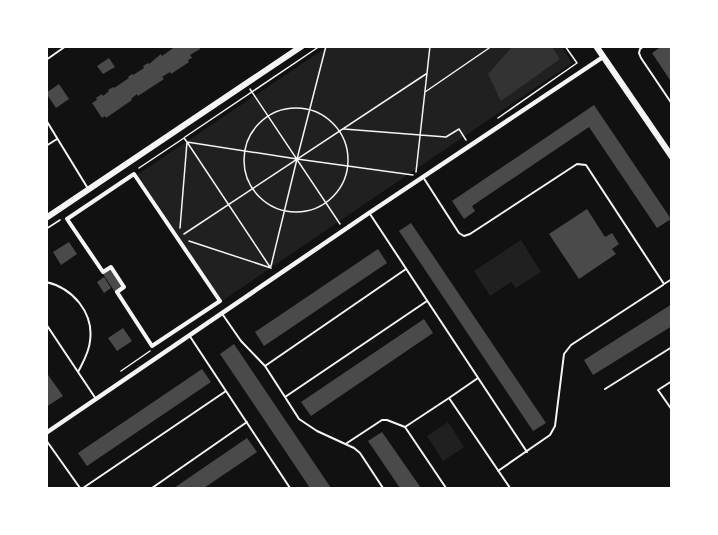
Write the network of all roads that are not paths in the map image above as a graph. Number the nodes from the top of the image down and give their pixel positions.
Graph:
1 (66, 46) edge
2 (302, 46) edge
3 (644, 46) edge
4 (597, 47) edge
5 (603, 57) junction
6 (46, 60) edge
7 (672, 104) edge
8 (46, 120) edge
9 (57, 139) junction
10 (46, 146) edge
11 (672, 157) edge
12 (423, 177) junction
13 (89, 189) junction
14 (369, 213) junction
15 (46, 218) edge
16 (406, 269) junction
17 (672, 279) edge
18 (46, 282) edge
19 (664, 284) junction
20 (427, 301) junction
21 (222, 313) junction
22 (46, 324) edge
23 (189, 335) junction
24 (152, 346) joint
25 (672, 347) edge
26 (265, 366) junction
27 (78, 372) junction
28 (478, 378) junction
29 (672, 381) edge
30 (605, 389) dead end
31 (226, 391) junction
32 (285, 397) junction
33 (449, 398) junction
34 (96, 399) junction
35 (672, 410) edge
36 (247, 422) junction
37 (405, 427) junction
38 (46, 433) edge
39 (46, 440) edge
40 (346, 444) junction
41 (527, 452) junction
42 (498, 471) junction
43 (507, 484) junction
44 (82, 489) edge
45 (152, 489) edge
46 (290, 489) edge
47 (383, 489) edge
48 (446, 489) edge
49 (502, 489) edge
50 (510, 489) edge

1 - 6 lane
2 - 13 street
3 - 7 lane
4 - 5 street
5 - 11 street
5 - 12 street
8 - 9 lane
9 - 10 lane
9 - 13 lane
12 - 14 street
12 - 19 lane
13 - 15 street
14 - 16 lane
14 - 21 street
16 - 20 lane
16 - 26 lane
17 - 19 lane
18 - 27 lane
19 - 41 lane
20 - 28 lane
20 - 32 lane
21 - 23 street
21 - 26 lane
22 - 27 lane
23 - 31 lane
23 - 34 street
24 - 24 street
25 - 30 lane
26 - 32 lane
27 - 34 lane
28 - 33 lane
28 - 41 lane
29 - 35 lane
31 - 36 lane
31 - 44 lane
32 - 40 lane
33 - 37 lane
33 - 42 lane
34 - 38 street
36 - 45 lane
36 - 46 lane
37 - 40 lane
37 - 48 lane
39 - 44 lane
40 - 47 lane
41 - 42 lane
42 - 43 lane
43 - 49 lane
43 - 50 lane

